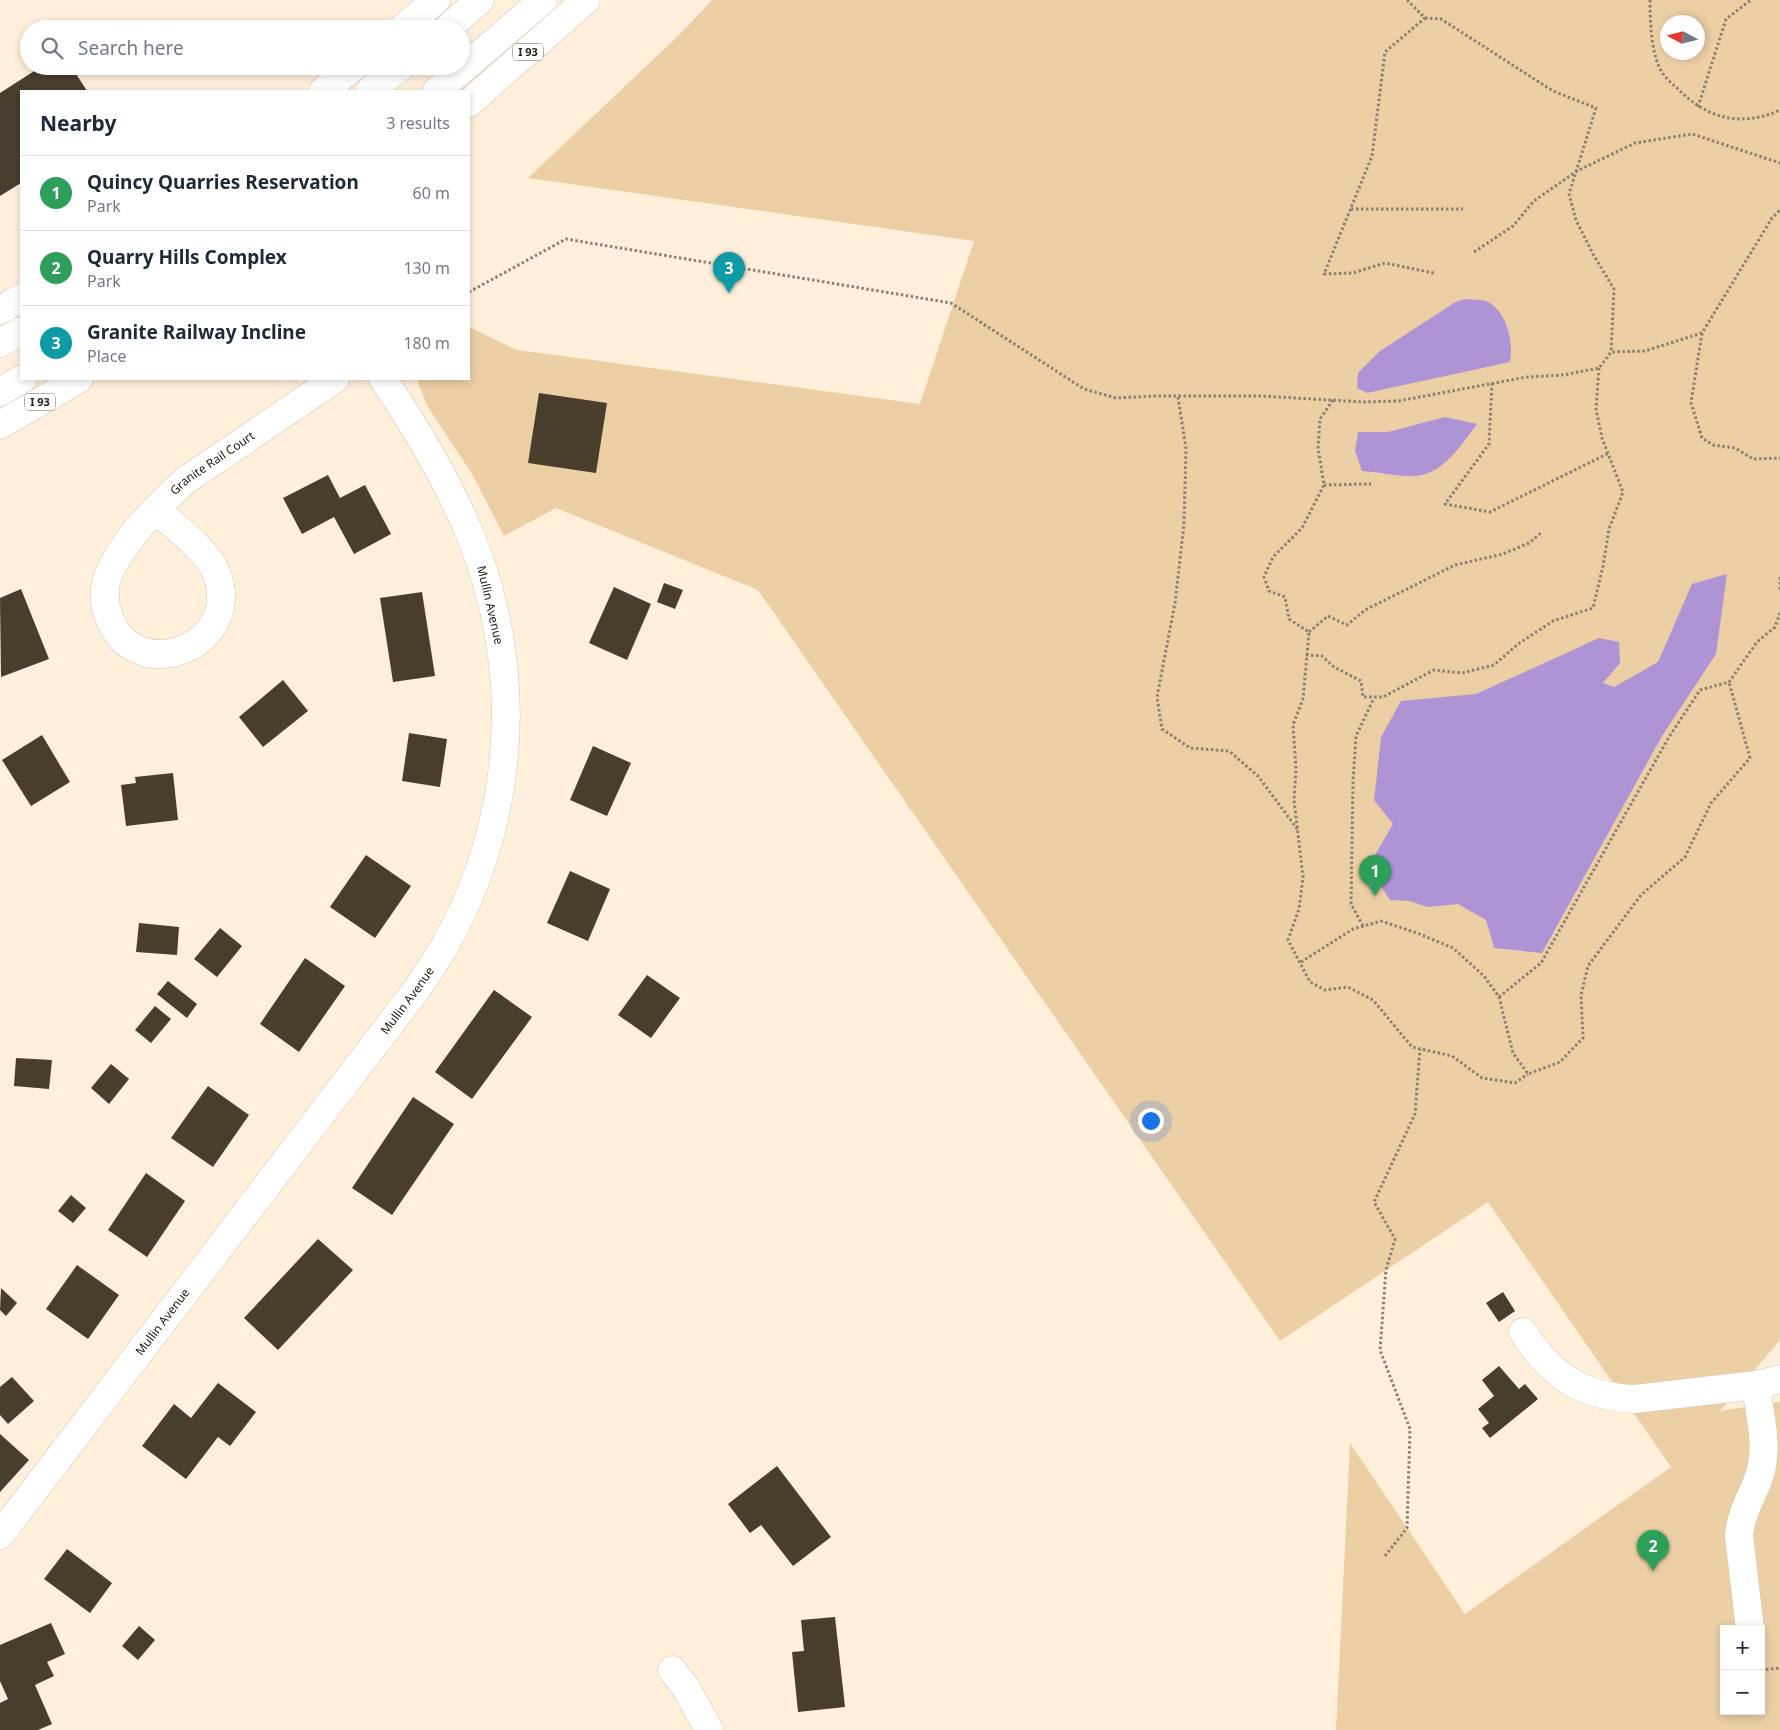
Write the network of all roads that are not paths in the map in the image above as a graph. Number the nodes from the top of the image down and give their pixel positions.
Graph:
1 (436, 0) edge
2 (480, 0) edge
3 (543, 0) edge
4 (586, 0) edge
5 (413, 20) edge
6 (457, 20) edge
7 (470, 63) edge
8 (343, 75) edge
9 (390, 75) edge
10 (456, 75) edge
11 (324, 90) edge
12 (371, 90) edge
13 (439, 90) edge
14 (470, 102) edge
15 (20, 299) edge
16 (0, 310) edge
17 (20, 332) edge
18 (0, 343) edge
19 (20, 380) edge
20 (77, 380) edge
21 (334, 380) edge
22 (384, 380) edge
23 (0, 392) edge
24 (0, 425) edge
25 (156, 510) junction
26 (1523, 1332) dead end
27 (1768, 1382) edge
28 (0, 1535) edge
29 (1750, 1625) edge
30 (672, 1670) dead end
31 (709, 1730) edge

1 - 5 main road
2 - 6 main road
3 - 7 main road, I 93
4 - 14 main road, I 93
8 - 11 main road
9 - 12 main road
10 - 13 main road, I 93
15 - 16 main road
17 - 18 main road
19 - 23 main road, I 93
20 - 24 main road, I 93
21 - 25 main road, Granite Rail Court
22 - 28 main road, Mullin Avenue
25 - 25 main road, Granite Rail Court
26 - 27 main road
27 - 29 main road
30 - 31 main road

